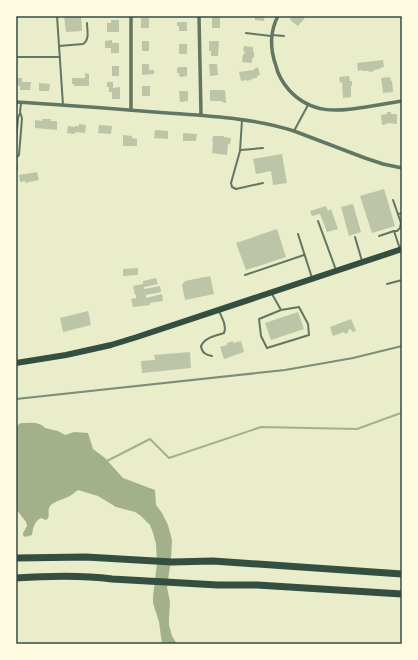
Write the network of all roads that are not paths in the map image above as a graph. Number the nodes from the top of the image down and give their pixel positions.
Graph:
1 (57, 16) edge
2 (131, 16) edge
3 (199, 16) edge
4 (278, 16) edge
5 (86, 23) dead end
6 (246, 33) dead end
7 (271, 36) junction
8 (284, 36) dead end
9 (60, 46) junction
10 (16, 57) edge
11 (60, 57) junction
12 (402, 101) edge
13 (16, 102) edge
14 (22, 102) junction
15 (63, 105) junction
16 (308, 105) junction
17 (131, 110) junction
18 (20, 112) junction
19 (201, 115) junction
20 (242, 120) junction
21 (294, 131) junction
22 (16, 142) edge
23 (263, 148) dead end
24 (241, 150) junction
25 (16, 158) edge
26 (402, 168) edge
27 (17, 169) edge
28 (263, 183) dead end
29 (392, 200) dead end
30 (402, 213) edge
31 (398, 214) junction
32 (318, 221) dead end
33 (394, 231) junction
34 (298, 234) dead end
35 (379, 236) dead end
36 (355, 237) dead end
37 (401, 249) edge
38 (304, 255) junction
39 (362, 262) junction
40 (336, 271) junction
41 (245, 275) dead end
42 (312, 279) junction
43 (402, 280) edge
44 (387, 284) dead end
45 (272, 293) junction
46 (219, 310) junction
47 (281, 310) junction
48 (212, 356) dead end
49 (16, 363) edge
50 (16, 558) edge
51 (402, 574) edge
52 (16, 578) edge
53 (402, 594) edge

1 - 9 lane
2 - 17 street
3 - 19 street
4 - 7 street
5 - 9 lane
6 - 7 lane
7 - 8 lane
7 - 16 street
9 - 11 lane
10 - 11 lane
11 - 15 lane
12 - 16 street
13 - 14 street
14 - 15 street
14 - 18 lane
15 - 17 street
16 - 21 lane
17 - 19 street
18 - 22 lane
18 - 25 lane
19 - 20 street
20 - 21 street
20 - 24 lane
21 - 26 street
23 - 24 lane
24 - 28 lane
25 - 27 lane
29 - 31 lane
30 - 31 lane
31 - 33 lane
32 - 40 lane
33 - 35 lane
33 - 37 lane
34 - 38 lane
36 - 39 lane
37 - 39 main road
38 - 41 lane
38 - 42 lane
39 - 40 main road
40 - 42 main road
42 - 45 main road
43 - 44 lane
45 - 46 main road
45 - 47 lane
46 - 48 lane
46 - 49 main road
47 - 47 lane
50 - 51 highway
52 - 53 highway

